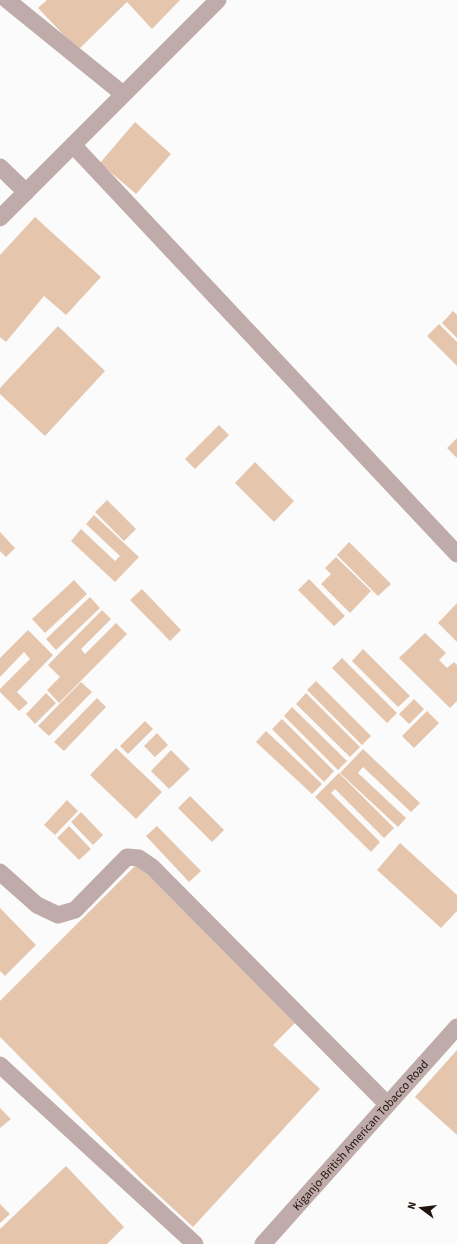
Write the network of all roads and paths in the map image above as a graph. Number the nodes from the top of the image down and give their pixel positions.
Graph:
1 (7, 0) edge
2 (218, 0) edge
3 (123, 94) junction
4 (73, 145) junction
5 (0, 167) edge
6 (26, 192) junction
7 (0, 218) edge
8 (457, 554) edge
9 (0, 872) edge
10 (457, 1027) edge
11 (0, 1065) edge
12 (387, 1104) junction
13 (195, 1244) edge
14 (263, 1244) edge

1 - 3 street
2 - 3 street
3 - 4 street
4 - 6 street
4 - 8 street
5 - 6 street
6 - 7 street
9 - 12 street
10 - 12 street, Kiganjo-British American Tobacco Road
11 - 13 street
12 - 14 street, Kiganjo-British American Tobacco Road

